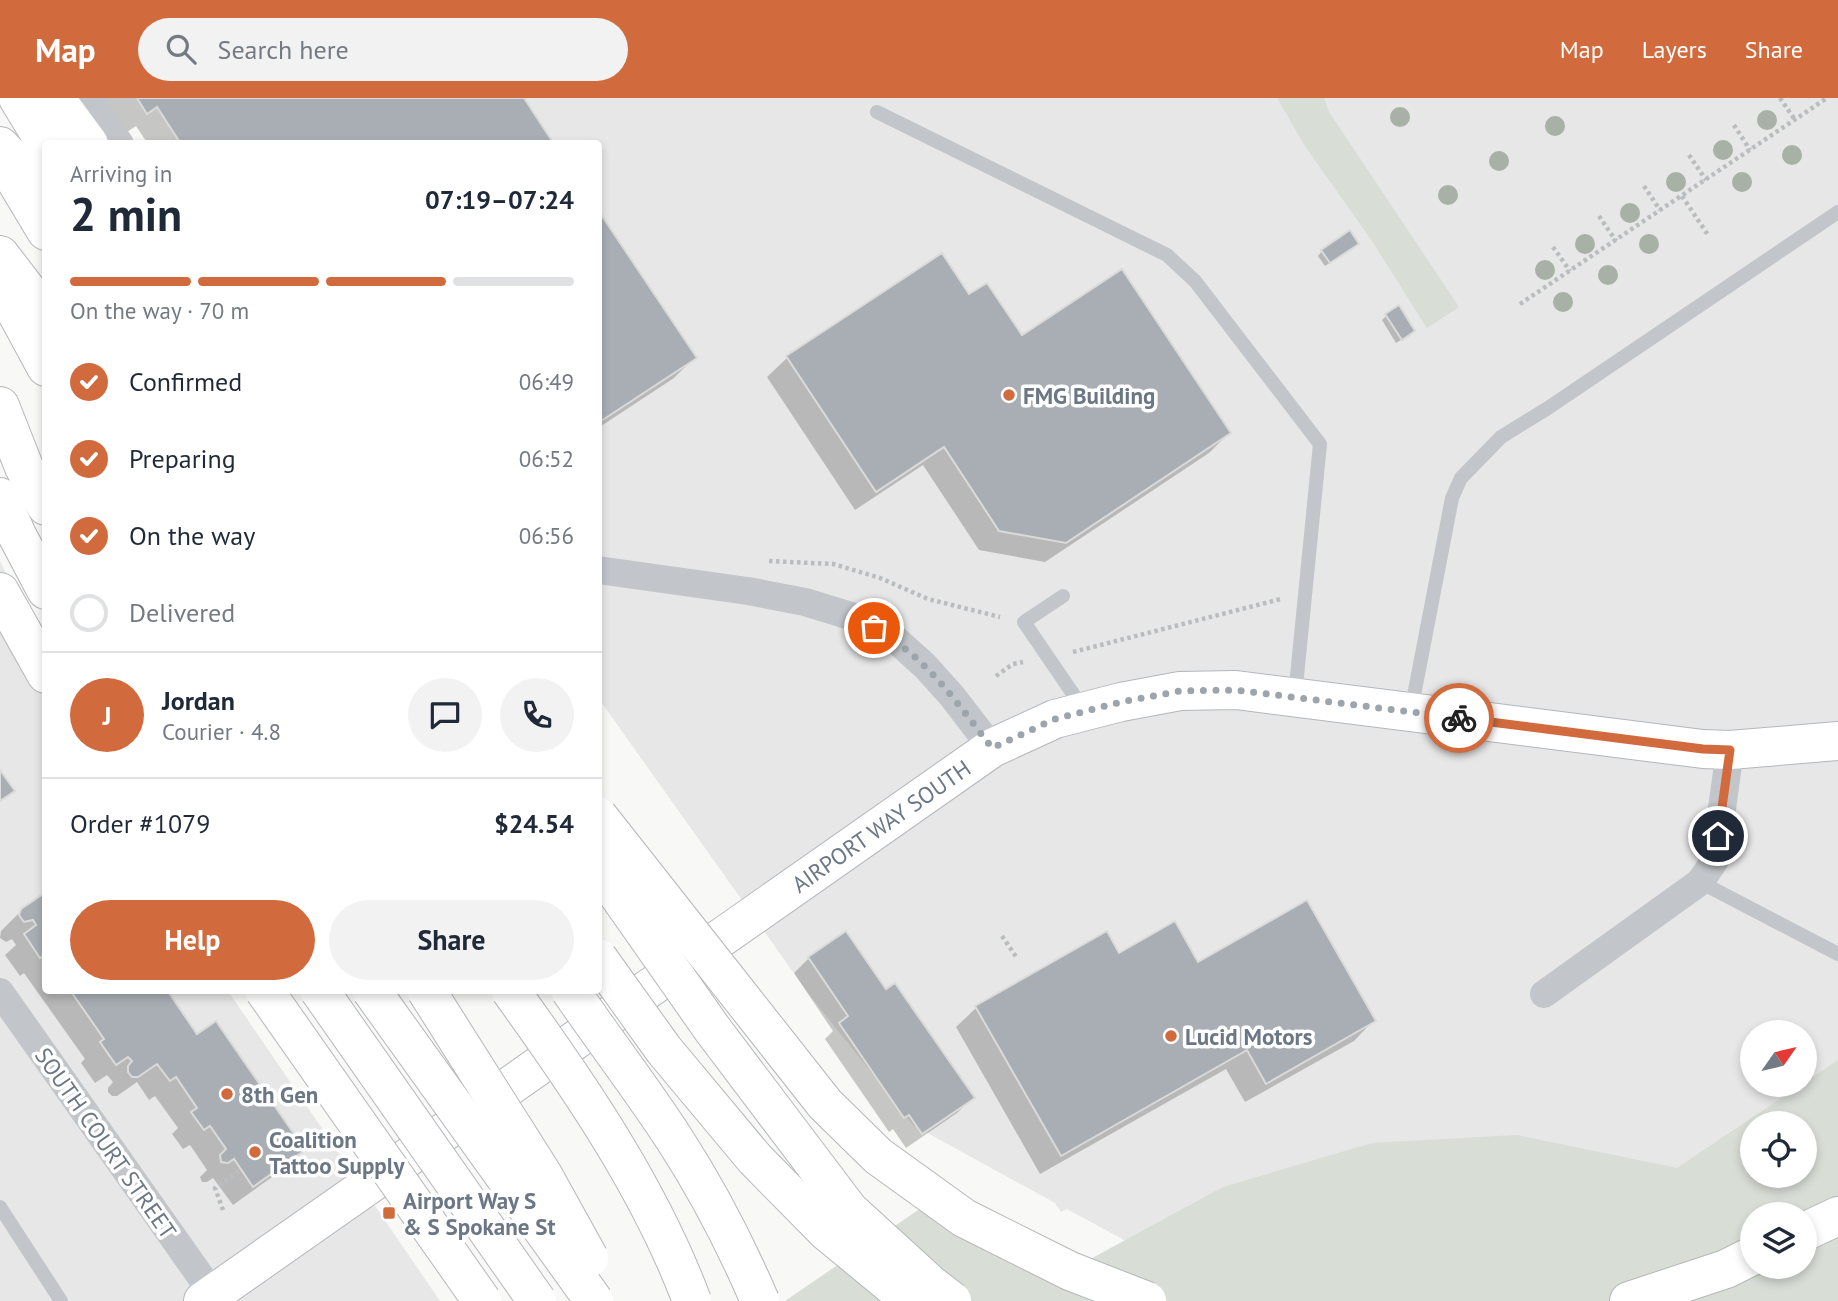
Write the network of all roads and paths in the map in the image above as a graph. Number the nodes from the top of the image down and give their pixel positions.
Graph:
1 (18, 98) edge
2 (55, 98) edge
3 (88, 98) edge
4 (1780, 98) edge
5 (1827, 98) edge
6 (877, 112) dead end
7 (1795, 120) junction
8 (1734, 125) dead end
9 (44, 140) edge
10 (86, 140) edge
11 (117, 140) edge
12 (0, 146) edge
13 (1751, 150) junction
14 (0, 153) edge
15 (1689, 155) dead end
16 (1706, 180) junction
17 (1644, 186) dead end
18 (42, 189) edge
19 (1682, 196) junction
20 (1661, 210) junction
21 (1838, 212) edge
22 (1599, 216) dead end
23 (42, 224) edge
24 (1709, 235) dead end
25 (1616, 241) junction
26 (1553, 247) dead end
27 (0, 255) edge
28 (1570, 271) junction
29 (0, 282) edge
30 (1520, 304) dead end
31 (42, 310) edge
32 (42, 360) edge
33 (0, 406) edge
34 (0, 497) edge
35 (42, 499) edge
36 (602, 571) edge
37 (42, 583) edge
38 (0, 592) edge
39 (1305, 593) junction
40 (1063, 596) dead end
41 (953, 607) dead end
42 (1024, 622) junction
43 (1048, 657) junction
44 (42, 667) edge
45 (996, 676) dead end
46 (1295, 697) junction
47 (1085, 711) junction
48 (1411, 712) junction
49 (1838, 741) edge
50 (992, 748) junction
51 (1730, 750) junction
52 (602, 821) edge
53 (602, 872) edge
54 (1700, 881) junction
55 (1002, 936) dead end
56 (1838, 954) edge
57 (1017, 958) dead end
58 (602, 964) edge
59 (0, 992) edge
60 (267, 994) edge
61 (322, 994) edge
62 (374, 994) edge
63 (429, 994) edge
64 (493, 994) edge
65 (513, 994) edge
66 (573, 994) edge
67 (1544, 994) dead end
68 (541, 1064) junction
69 (239, 1171) dead end
70 (0, 1207) edge
71 (223, 1210) dead end
72 (1838, 1216) edge
73 (1817, 1226) edge
74 (1740, 1262) edge
75 (208, 1297) edge
76 (61, 1301) edge
77 (482, 1301) edge
78 (537, 1301) edge
79 (594, 1301) edge
80 (613, 1301) edge
81 (692, 1301) edge
82 (760, 1301) edge
83 (911, 1301) edge
84 (952, 1301) edge
85 (1147, 1301) edge
86 (1629, 1301) edge

1 - 9 main road
2 - 10 main road
3 - 11 street
4 - 7 path
5 - 7 path
6 - 39 lane
7 - 13 path
8 - 13 path
12 - 18 main road
13 - 16 path
14 - 23 main road
15 - 16 path
16 - 19 path
17 - 20 path
19 - 20 path
19 - 24 path
20 - 25 path
21 - 48 lane
22 - 25 path
25 - 28 path
26 - 28 path
27 - 31 main road
28 - 30 path
29 - 32 main road
33 - 35 main road
34 - 37 main road
36 - 50 street
38 - 44 main road
39 - 43 path
39 - 46 lane
40 - 42 lane
41 - 42 path
42 - 43 lane
43 - 45 path
43 - 47 lane
46 - 47 main road, AIRPORT WAY SOUTH
46 - 48 main road, AIRPORT WAY SOUTH
47 - 50 main road, AIRPORT WAY SOUTH
48 - 51 main road, AIRPORT WAY SOUTH
49 - 51 main road, AIRPORT WAY SOUTH
50 - 68 main road, AIRPORT WAY SOUTH
51 - 54 street
52 - 85 main road, bridge
53 - 84 main road, bridge
54 - 56 lane
54 - 67 street
55 - 57 path
58 - 83 main road, bridge
59 - 75 street, SOUTH COURT STREET
60 - 77 main road, bridge
61 - 78 main road, bridge
62 - 79 main road, bridge
63 - 80 main road, bridge
64 - 68 main road
65 - 81 main road, bridge
66 - 82 main road, bridge
68 - 75 main road, AIRPORT WAY SOUTH
69 - 71 path
70 - 76 lane
72 - 73 main road
74 - 86 main road

